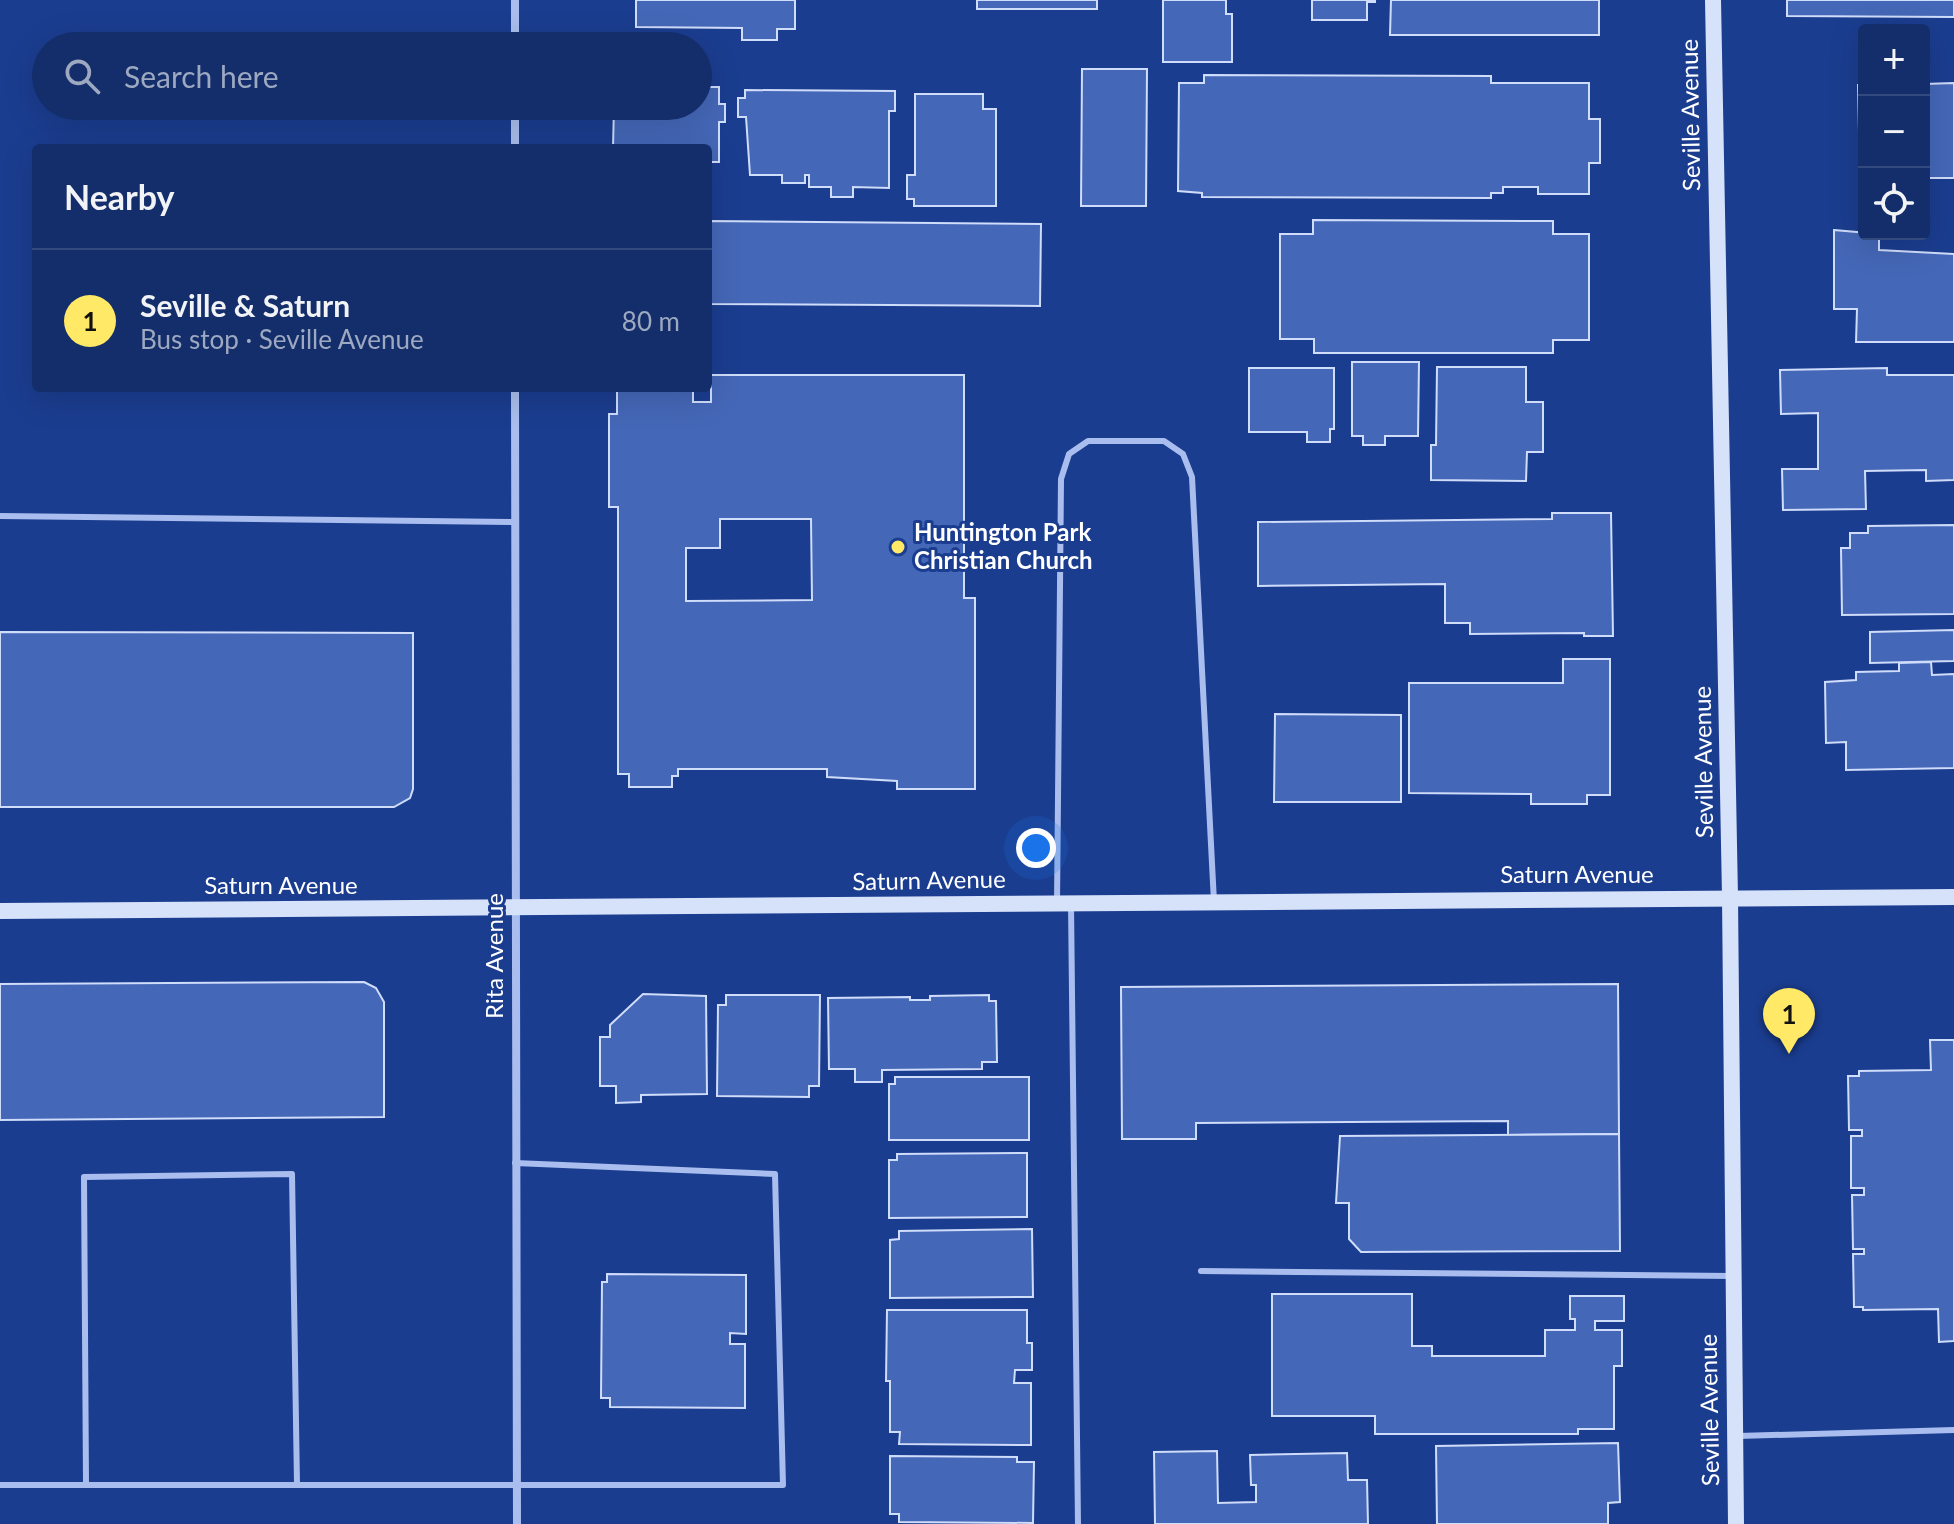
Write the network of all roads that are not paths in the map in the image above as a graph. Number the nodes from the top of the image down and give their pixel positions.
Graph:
1 (515, 0) edge
2 (1713, 0) edge
3 (515, 32) edge
4 (515, 120) edge
5 (515, 144) edge
6 (515, 392) edge
7 (0, 516) edge
8 (515, 522) junction
9 (1730, 897) junction
10 (1954, 897) edge
11 (1214, 902) junction
12 (1064, 904) junction
13 (515, 909) junction
14 (0, 911) edge
15 (515, 1163) junction
16 (1201, 1271) dead end
17 (1732, 1276) junction
18 (1954, 1430) edge
19 (1733, 1436) junction
20 (516, 1483) junction
21 (86, 1484) junction
22 (297, 1484) junction
23 (0, 1485) edge
24 (517, 1524) edge
25 (1078, 1524) edge
26 (1736, 1524) edge

1 - 3 street
2 - 9 street, Seville Avenue
4 - 5 street
6 - 8 street, Rita Avenue
7 - 8 lane
8 - 13 street, Rita Avenue
9 - 10 street, Saturn Avenue
9 - 11 street, Saturn Avenue
9 - 17 street, Seville Avenue
11 - 12 street, Saturn Avenue
11 - 12 lane
12 - 13 street, Saturn Avenue
12 - 25 lane
13 - 14 street, Saturn Avenue
13 - 15 street, Rita Avenue
15 - 20 street, Rita Avenue
15 - 20 lane
16 - 17 lane
17 - 19 street, Seville Avenue
18 - 19 lane
19 - 26 street, Seville Avenue
20 - 22 lane
20 - 24 street, Rita Avenue
21 - 22 lane
21 - 22 lane
21 - 23 lane

